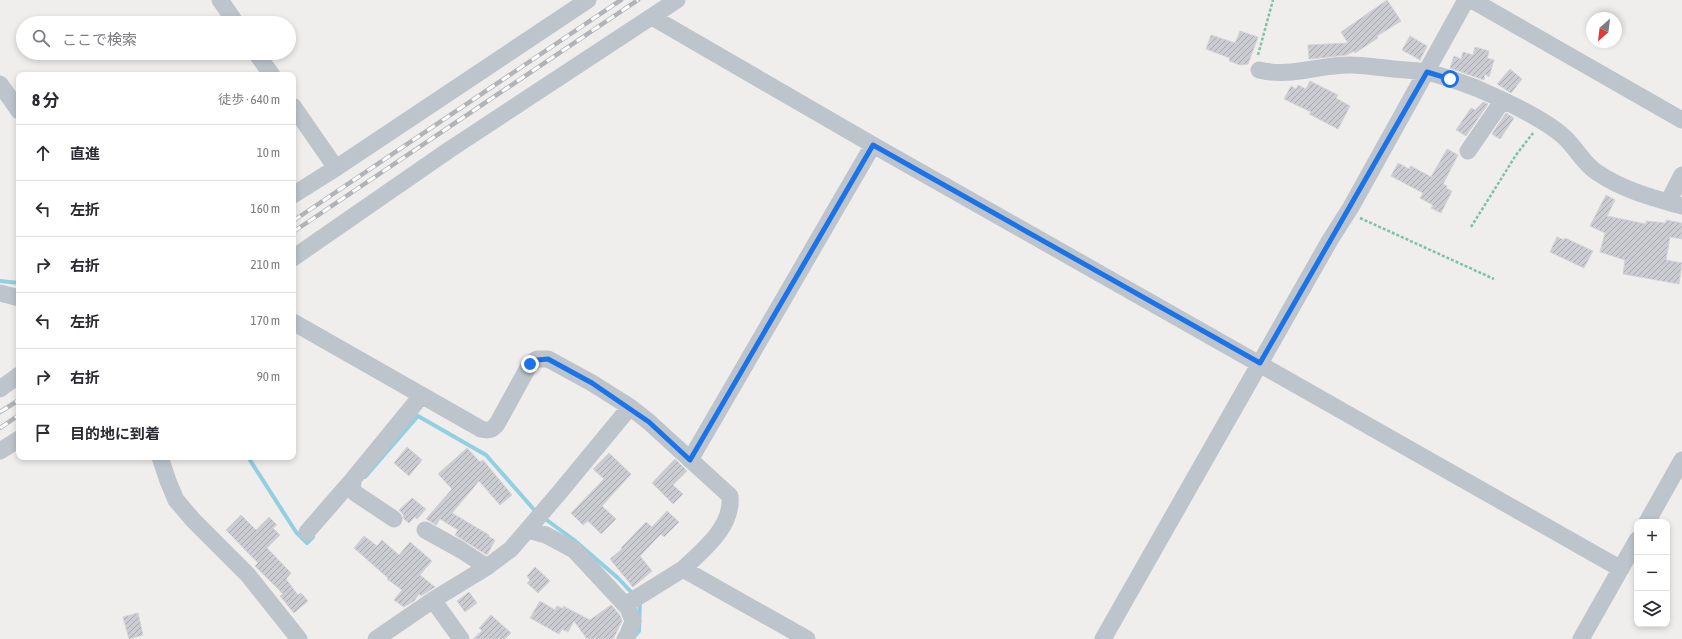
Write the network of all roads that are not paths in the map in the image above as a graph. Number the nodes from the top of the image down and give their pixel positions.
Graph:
1 (220, 0) edge
2 (588, 0) edge
3 (677, 0) edge
4 (1466, 0) edge
5 (1472, 0) edge
6 (231, 16) edge
7 (652, 17) junction
8 (261, 60) edge
9 (1259, 70) road end
10 (270, 72) edge
11 (1427, 72) junction
12 (0, 84) edge
13 (1503, 100) junction
14 (16, 107) edge
15 (296, 110) edge
16 (1682, 120) edge
17 (873, 145) junction
18 (1468, 150) dead end
19 (336, 168) junction
20 (1682, 175) edge
21 (296, 193) edge
22 (1675, 204) edge
23 (296, 256) edge
24 (0, 293) edge
25 (16, 297) edge
26 (296, 324) edge
27 (1260, 363) junction
28 (16, 377) edge
29 (0, 389) edge
30 (422, 395) junction
31 (630, 407) junction
32 (16, 441) edge
33 (0, 451) edge
34 (161, 460) edge
35 (690, 460) junction
36 (1682, 460) edge
37 (354, 478) junction
38 (394, 519) dead end
39 (1649, 519) edge
40 (536, 520) junction
41 (425, 530) dead end
42 (307, 532) dead end
43 (1634, 545) edge
44 (487, 567) junction
45 (683, 569) junction
46 (1621, 569) junction
47 (433, 600) junction
48 (625, 605) junction
49 (299, 639) edge
50 (376, 639) edge
51 (461, 639) edge
52 (625, 639) edge
53 (807, 639) edge
54 (1103, 639) edge
55 (1581, 639) edge

1 - 6 street
2 - 19 street
3 - 7 street
4 - 11 street
5 - 16 street
7 - 17 street
7 - 23 street
8 - 10 street
9 - 11 street
11 - 13 street
11 - 27 street
12 - 14 street
13 - 18 street
13 - 22 street
15 - 19 street
17 - 27 street
17 - 35 street
19 - 21 street
20 - 22 street
24 - 25 street
26 - 30 street
27 - 46 street
27 - 54 street
28 - 29 street
30 - 31 street
30 - 37 street
31 - 35 street
31 - 40 street
32 - 33 street
34 - 49 street
35 - 45 street
36 - 39 street
37 - 38 street
37 - 42 street
40 - 44 street
40 - 48 street
41 - 44 street
43 - 46 street
44 - 47 street
45 - 48 street
45 - 53 street
46 - 55 street
47 - 50 street
47 - 51 street
48 - 52 street

